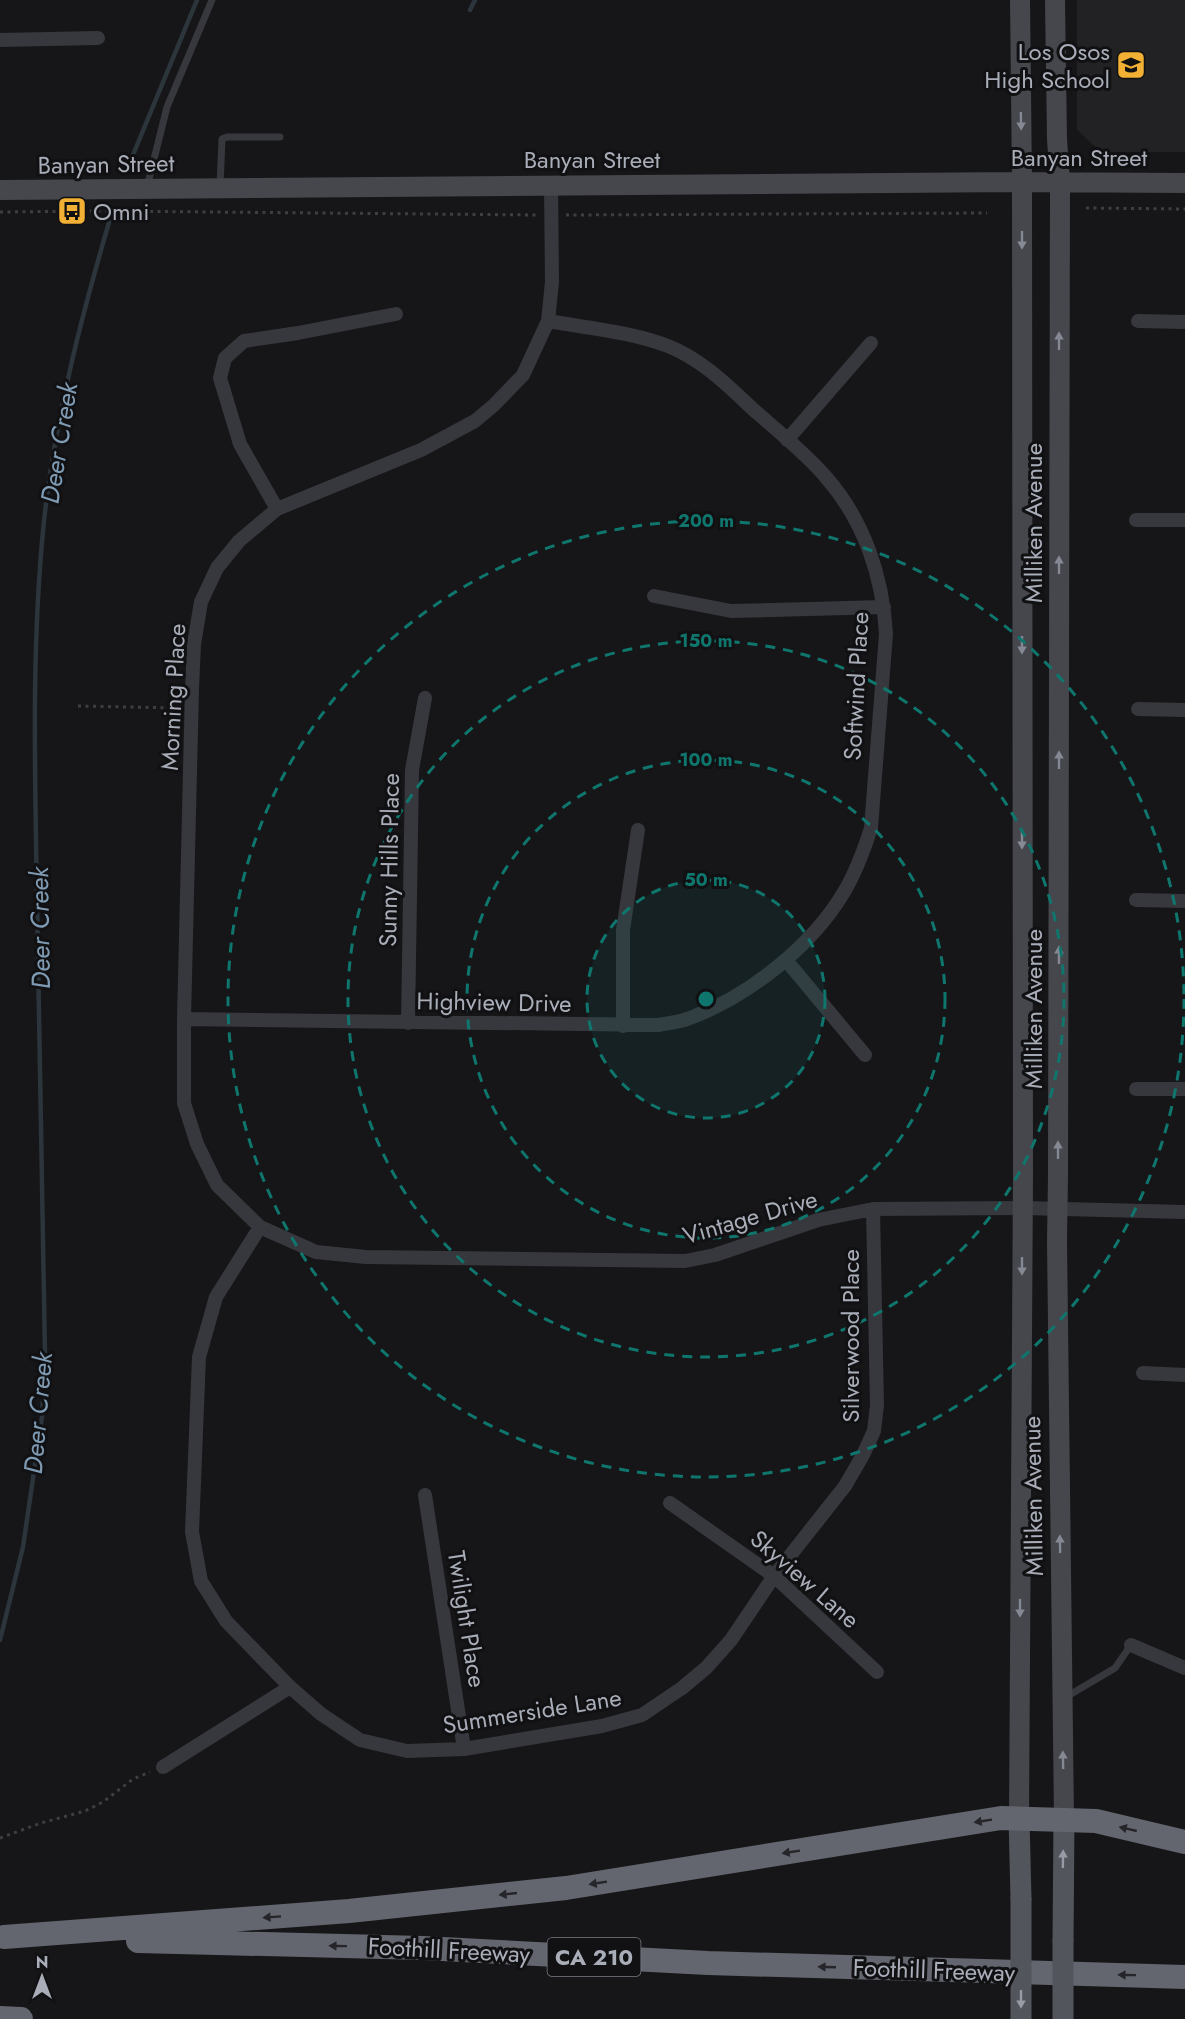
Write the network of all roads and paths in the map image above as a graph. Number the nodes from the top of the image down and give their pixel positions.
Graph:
1 (212, 0) edge
2 (1020, 0) edge
3 (1054, 0) edge
4 (98, 38) dead end
5 (0, 40) edge
6 (280, 137) dead end
7 (1022, 182) junction
8 (1060, 182) junction
9 (1185, 183) edge
10 (551, 185) junction
11 (220, 188) junction
12 (147, 189) junction
13 (0, 190) edge
14 (1086, 208) dead end
15 (1185, 209) edge
16 (123, 211) dead end
17 (0, 212) edge
18 (396, 314) dead end
19 (548, 321) junction
20 (1138, 321) dead end
21 (1185, 322) edge
22 (871, 343) dead end
23 (788, 440) junction
24 (277, 509) junction
25 (1137, 520) dead end
26 (1185, 520) edge
27 (654, 596) dead end
28 (884, 607) junction
29 (425, 698) dead end
30 (78, 706) dead end
31 (193, 709) junction
32 (1138, 709) dead end
33 (1185, 710) edge
34 (638, 830) dead end
35 (1137, 900) dead end
36 (1185, 901) edge
37 (786, 960) junction
38 (184, 1019) junction
39 (408, 1023) junction
40 (623, 1026) junction
41 (865, 1055) dead end
42 (1136, 1089) dead end
43 (1185, 1089) edge
44 (1023, 1208) junction
45 (873, 1209) junction
46 (1057, 1209) junction
47 (1185, 1212) edge
48 (260, 1227) junction
49 (1143, 1373) dead end
50 (1185, 1375) edge
51 (425, 1495) dead end
52 (670, 1503) dead end
53 (774, 1576) junction
54 (1131, 1645) joint
55 (1185, 1668) edge
56 (877, 1672) dead end
57 (290, 1687) junction
58 (1062, 1700) junction
59 (464, 1749) junction
60 (163, 1767) joint
61 (1019, 1818) junction
62 (1064, 1819) junction
63 (0, 1838) edge
64 (1185, 1842) edge
65 (2, 1937) edge
66 (1185, 1977) edge
67 (0, 2018) edge
68 (21, 2019) edge
69 (1021, 2019) edge
70 (1063, 2019) edge

1 - 12 lane
2 -> 7 main road, Milliken Avenue
3 - 8 main road, Milliken Avenue
4 - 5 street
6 - 11 lane
7 - 8 main road, Banyan Street
7 - 10 main road, Banyan Street
7 -> 44 main road, Milliken Avenue
8 - 9 main road, Banyan Street
46 -> 8 main road, Milliken Avenue
10 - 11 main road, Banyan Street
10 - 19 street, Morning Place
11 - 12 main road, Banyan Street
12 - 13 main road, Banyan Street
14 - 15 path
16 - 17 path
18 - 24 street
19 - 23 street, Softwind Place
19 - 24 street, Morning Place
20 - 21 street
22 - 23 street
23 - 28 street, Softwind Place
24 - 31 street, Morning Place
25 - 26 street
27 - 28 street
28 - 37 street, Softwind Place
29 - 39 street, Sunny Hills Place
30 - 31 path
31 - 38 street, Morning Place
32 - 33 street
34 - 40 street
35 - 36 street
37 - 40 street, Highview Drive
37 - 41 street
38 - 39 street, Highview Drive
38 - 48 street, Morning Place
39 - 40 street, Highview Drive
42 - 43 street
44 - 45 street, Vintage Drive
44 - 46 street, Vintage Drive
44 -> 61 main road, Milliken Avenue
45 - 48 street, Vintage Drive
45 - 53 street, Silverwood Place
46 - 47 street, Vintage Drive
58 -> 46 main road, Milliken Avenue
48 - 57 street, Summerside Lane
49 - 50 street
51 - 59 street, Twilight Place
52 - 53 street, Skyview Lane
53 - 56 street, Skyview Lane
53 - 59 street, Summerside Lane
54 - 55 street
54 - 58 lane
57 - 59 street, Summerside Lane
57 - 60 street
62 -> 58 main road, Milliken Avenue
60 - 63 path
61 - 62 highway
61 -> 65 highway
61 -> 69 main road, Milliken Avenue, bridge
64 -> 62 highway
70 -> 62 main road, Milliken Avenue, bridge
66 -> 65 highway, Foothill Freeway / CA 210
67 - 68 highway

